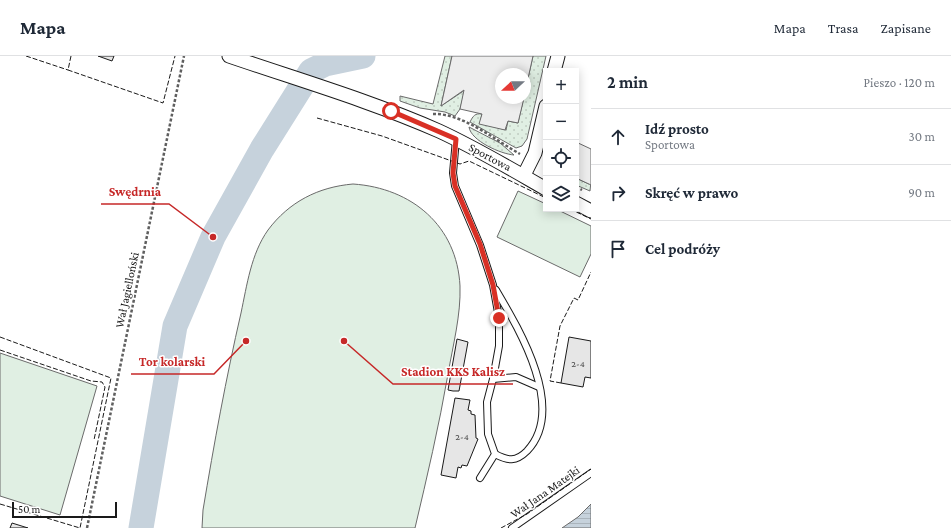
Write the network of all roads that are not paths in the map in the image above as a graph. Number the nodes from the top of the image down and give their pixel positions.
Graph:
1 (229, 56) edge
2 (558, 56) edge
3 (555, 68) edge
4 (543, 119) edge
5 (456, 139) junction
6 (524, 175) junction
7 (543, 187) edge
8 (579, 205) edge
9 (591, 211) edge
10 (493, 285) junction
11 (494, 379) junction
12 (539, 387) junction
13 (495, 454) junction
14 (591, 473) edge
15 (480, 478) dead end
16 (512, 528) edge

1 - 5 street, Sportowa
2 - 3 street
4 - 6 street
5 - 6 street, Sportowa
5 - 10 lane
6 - 7 street, Sportowa
8 - 9 street
10 - 11 lane
10 - 12 lane
11 - 12 lane
11 - 13 lane
12 - 13 lane
13 - 15 lane
14 - 16 lane, Wał Jana Matejki

